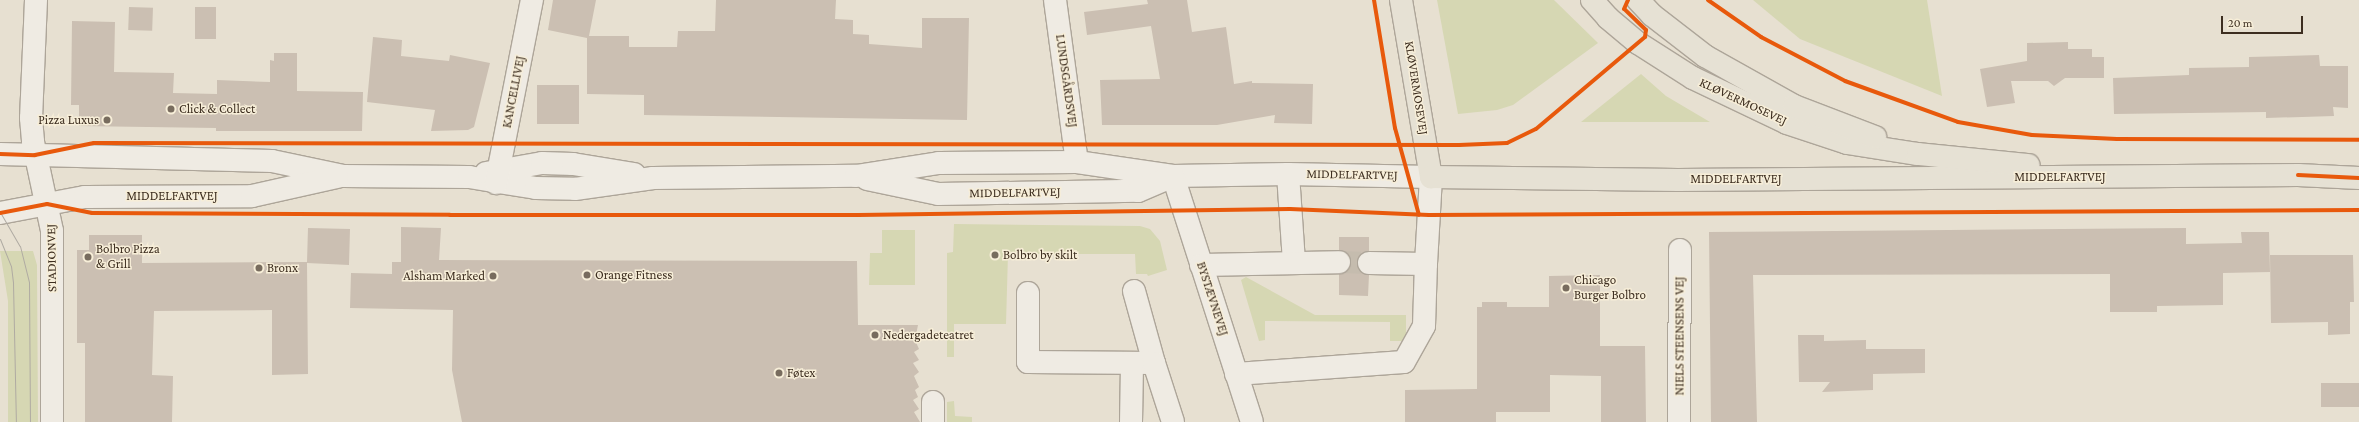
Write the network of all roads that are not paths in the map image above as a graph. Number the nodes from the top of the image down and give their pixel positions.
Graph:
1 (36, 0) edge
2 (532, 0) edge
3 (1055, 0) edge
4 (1401, 0) edge
5 (1592, 0) edge
6 (1638, 0) edge
7 (0, 154) edge
8 (1918, 154) junction
9 (35, 155) junction
10 (1078, 162) junction
11 (2359, 168) edge
12 (1288, 174) junction
13 (2298, 175) junction
14 (343, 176) junction
15 (856, 176) junction
16 (1173, 176) junction
17 (2143, 176) junction
18 (497, 177) junction
19 (1431, 177) junction
20 (2359, 178) edge
21 (47, 204) junction
22 (0, 213) edge
23 (1680, 250) dead end
24 (1294, 261) junction
25 (1339, 262) tunnel mouth
26 (1369, 262) tunnel mouth
27 (1426, 264) junction
28 (1202, 265) junction
29 (1134, 291) dead end
30 (1028, 293) dead end
31 (1132, 363) junction
32 (1154, 363) junction
33 (1236, 374) junction
34 (52, 422) edge
35 (1131, 422) edge
36 (1174, 422) edge
37 (1252, 422) edge
38 (1680, 422) edge

1 - 9 street, STADIONVEJ
2 - 18 street, KANCELLIVEJ
3 - 10 street, LUNDSGÅRDSVEJ
4 - 19 main road, KLØVERMOSEVEJ
5 - 8 main road, KLØVERMOSEVEJ
6 - 8 main road, KLØVERMOSEVEJ
7 - 9 street, MIDDELFARTVEJ
8 - 17 main road, KLØVERMOSEVEJ
9 - 14 street, MIDDELFARTVEJ
9 - 21 street, STADIONVEJ
10 - 15 street, MIDDELFARTVEJ
10 - 16 street, MIDDELFARTVEJ
11 - 13 main road, MIDDELFARTVEJ
12 - 16 street, MIDDELFARTVEJ
12 - 19 street, MIDDELFARTVEJ
12 - 24 street
13 - 17 main road, MIDDELFARTVEJ
13 - 20 main road, MIDDELFARTVEJ
14 - 18 street, MIDDELFARTVEJ
14 - 21 street, MIDDELFARTVEJ
15 - 16 street, MIDDELFARTVEJ
15 - 18 street, MIDDELFARTVEJ
16 - 28 street, BYSTÆVNEVEJ
17 - 19 main road, MIDDELFARTVEJ
19 - 27 street
21 - 22 street, MIDDELFARTVEJ
21 - 34 street, STADIONVEJ
23 - 38 street, NIELS STEENSENS VEJ
24 - 25 street
24 - 28 street
26 - 27 street
27 - 33 street
28 - 33 street, BYSTÆVNEVEJ
29 - 32 street
30 - 31 street
31 - 32 street
31 - 35 street
32 - 36 street
33 - 37 street, BYSTÆVNEVEJ

